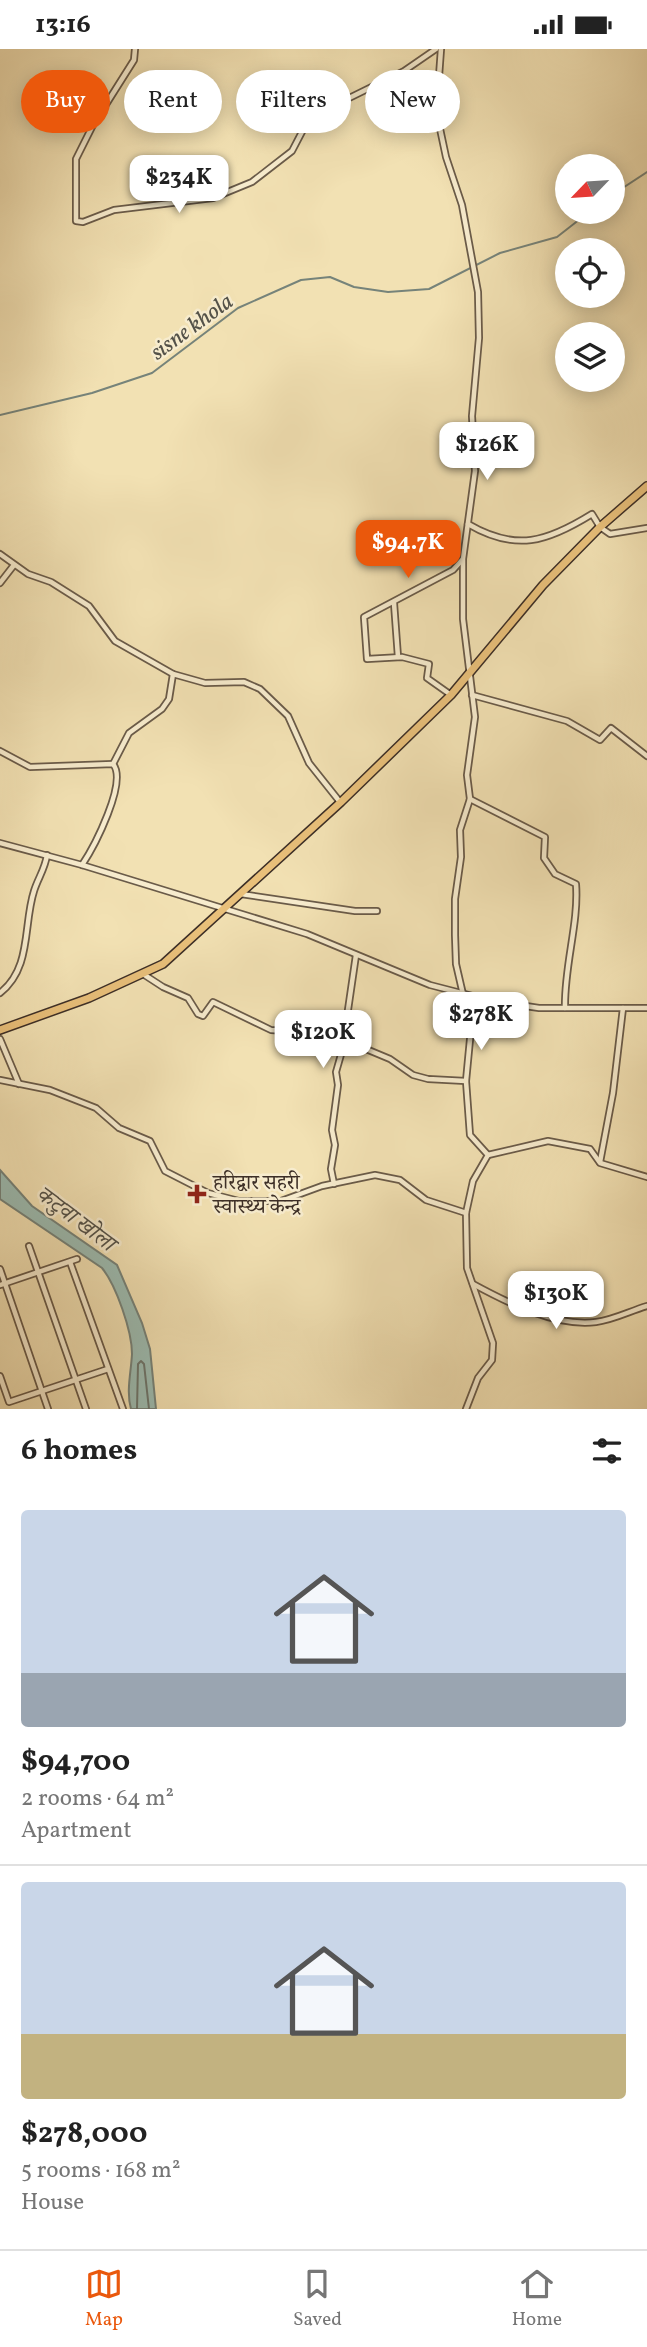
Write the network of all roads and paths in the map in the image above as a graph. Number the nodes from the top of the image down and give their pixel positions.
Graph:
1 (135, 49) edge
2 (436, 49) edge
3 (441, 49) edge
4 (647, 486) edge
5 (468, 524) junction
6 (600, 527) junction
7 (647, 528) edge
8 (0, 554) edge
9 (463, 559) junction
10 (14, 565) junction
11 (0, 583) edge
12 (394, 603) junction
13 (398, 657) junction
14 (470, 673) junction
15 (173, 674) junction
16 (451, 695) junction
17 (472, 695) junction
18 (0, 751) edge
19 (647, 755) edge
20 (113, 764) junction
21 (470, 799) junction
22 (341, 803) junction
23 (0, 843) edge
24 (47, 855) junction
25 (82, 865) junction
26 (240, 894) junction
27 (226, 909) junction
28 (377, 911) dead end
29 (356, 955) junction
30 (143, 974) junction
31 (0, 993) edge
32 (461, 993) junction
33 (647, 1007) edge
34 (565, 1008) junction
35 (623, 1008) junction
36 (0, 1030) edge
37 (0, 1039) edge
38 (342, 1039) junction
39 (0, 1080) edge
40 (466, 1081) junction
41 (19, 1085) junction
42 (488, 1155) junction
43 (600, 1163) junction
44 (647, 1177) edge
45 (334, 1184) junction
46 (466, 1213) junction
47 (29, 1246) dead end
48 (77, 1259) dead end
49 (70, 1262) junction
50 (0, 1269) edge
51 (38, 1272) junction
52 (2, 1284) edge
53 (472, 1284) junction
54 (647, 1306) edge
55 (108, 1369) junction
56 (0, 1376) edge
57 (76, 1380) junction
58 (42, 1391) junction
59 (48, 1409) edge
60 (86, 1409) edge
61 (123, 1409) edge
62 (466, 1409) edge

1 - 2 street
3 - 5 street
4 - 6 main road
5 - 6 street
5 - 9 street
6 - 7 street
6 - 14 main road
8 - 10 street
9 - 12 street
9 - 14 street
10 - 11 street
10 - 15 street
12 - 13 street
12 - 13 street
13 - 16 street
14 - 16 main road
14 - 17 street
15 - 20 street
15 - 22 street
16 - 22 main road
17 - 19 street
17 - 21 street
18 - 20 street
20 - 25 street
21 - 32 street
21 - 34 street
22 - 26 main road
23 - 24 street
24 - 25 street
24 - 31 street
25 - 27 street
26 - 27 main road
26 - 28 street
27 - 29 street
27 - 30 main road
29 - 32 street
29 - 38 street
30 - 36 main road
30 - 38 street
32 - 34 street
32 - 40 street
33 - 35 street
34 - 35 street
35 - 43 street
37 - 41 street
38 - 40 street
38 - 45 street
39 - 41 street
40 - 42 street
41 - 45 street
42 - 43 street
42 - 46 street
43 - 44 street
45 - 46 street
46 - 53 street
47 - 51 street
48 - 49 street
49 - 51 street
49 - 55 street
50 - 52 street
51 - 52 street
51 - 57 street
52 - 58 street
53 - 54 street
53 - 62 street
55 - 57 street
55 - 61 street
56 - 58 street
57 - 58 street
57 - 60 street
58 - 59 street

